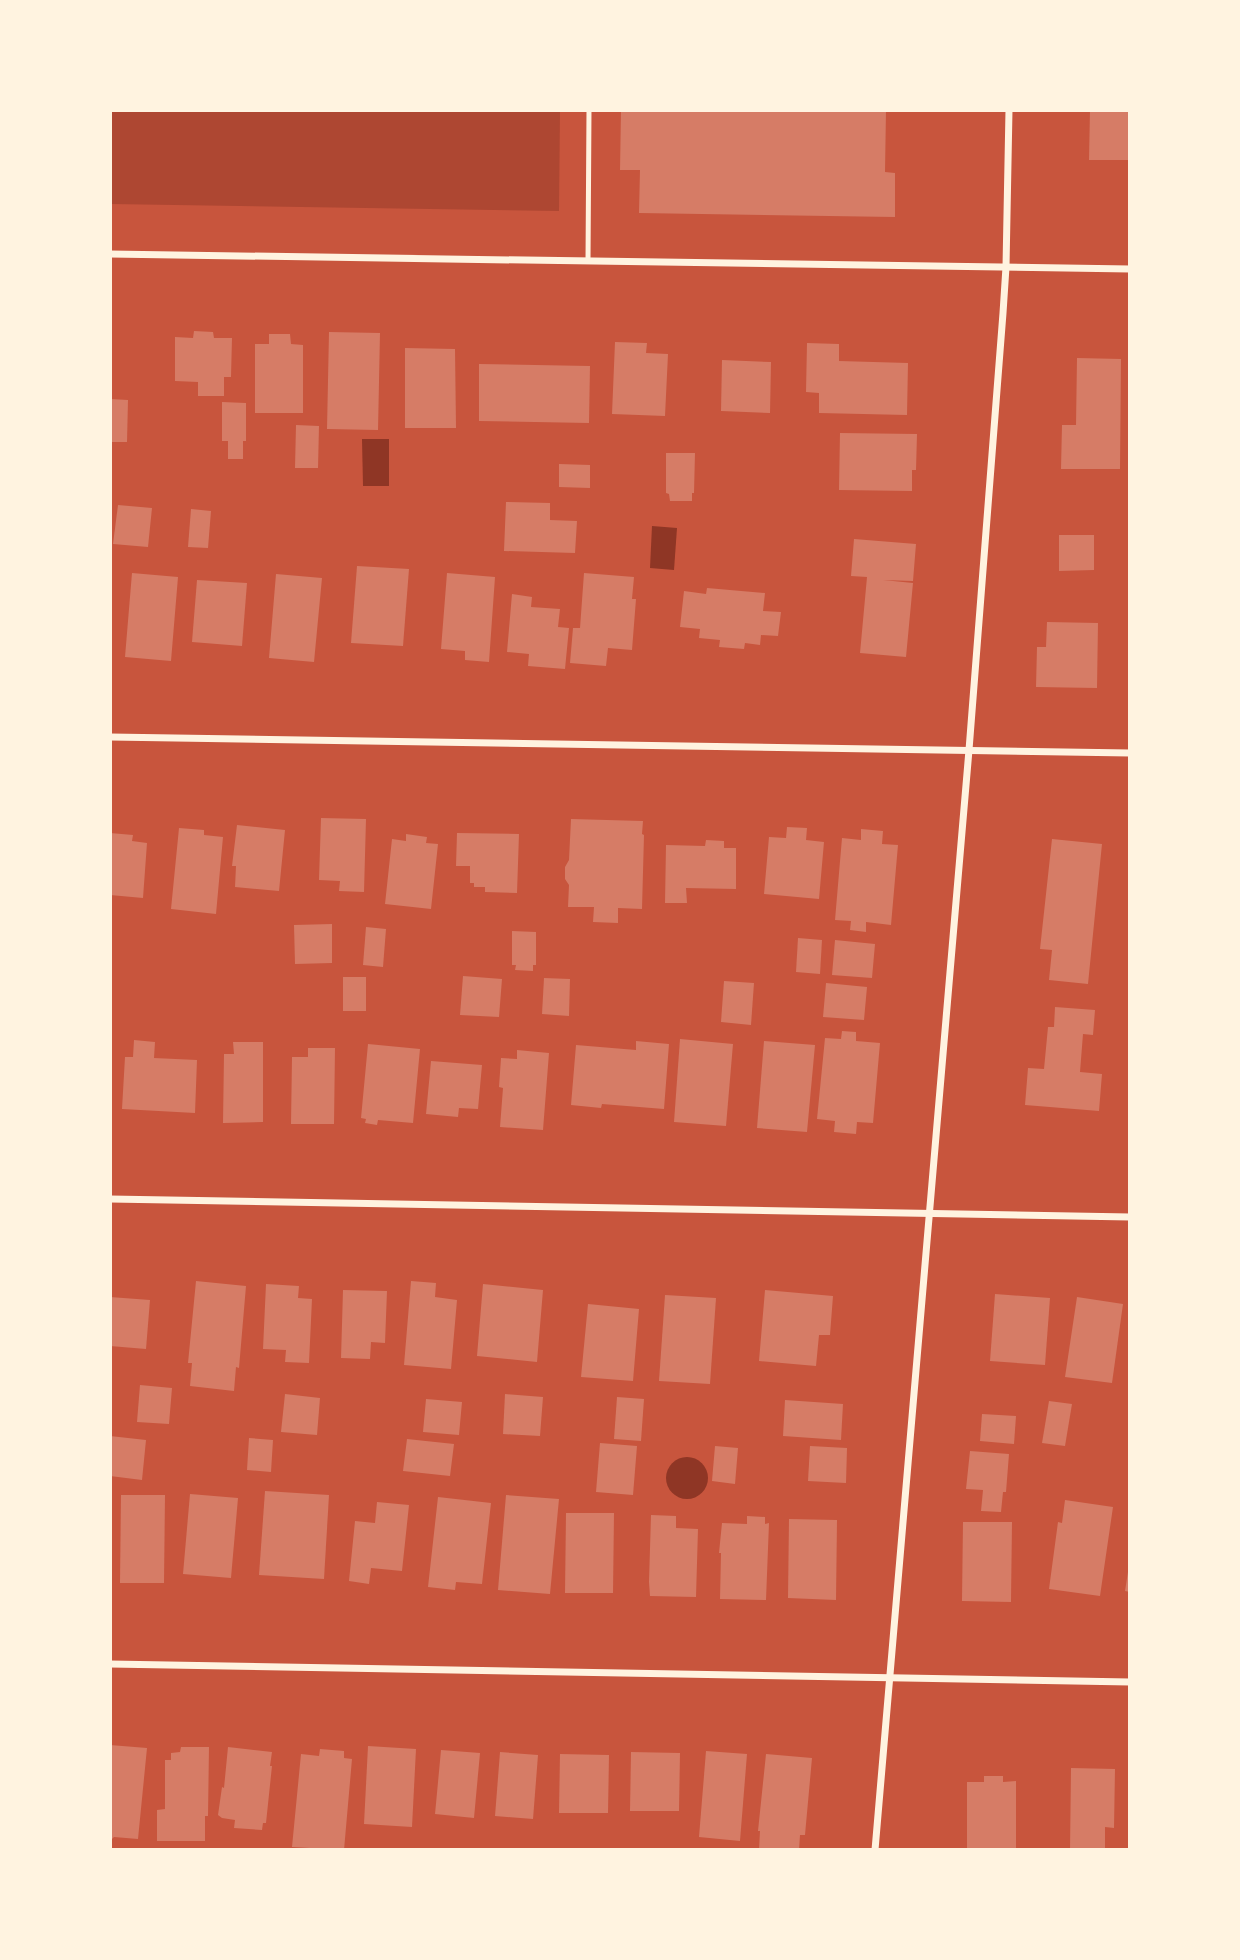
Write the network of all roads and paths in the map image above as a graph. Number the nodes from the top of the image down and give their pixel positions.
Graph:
1 (589, 110) edge
2 (1009, 110) edge
3 (110, 254) edge
4 (588, 261) junction
5 (1006, 267) junction
6 (1130, 269) edge
7 (110, 737) edge
8 (969, 750) junction
9 (1130, 753) edge
10 (110, 1199) edge
11 (930, 1214) junction
12 (1130, 1217) edge
13 (110, 1664) edge
14 (889, 1678) junction
15 (1130, 1682) edge
16 (874, 1850) edge

1 - 4 lane
2 - 5 street
3 - 4 street
4 - 5 street
5 - 6 street
5 - 8 street
7 - 8 street
8 - 9 street
8 - 11 street
10 - 11 street
11 - 12 street
11 - 14 street
13 - 14 street
14 - 15 street
14 - 16 street

